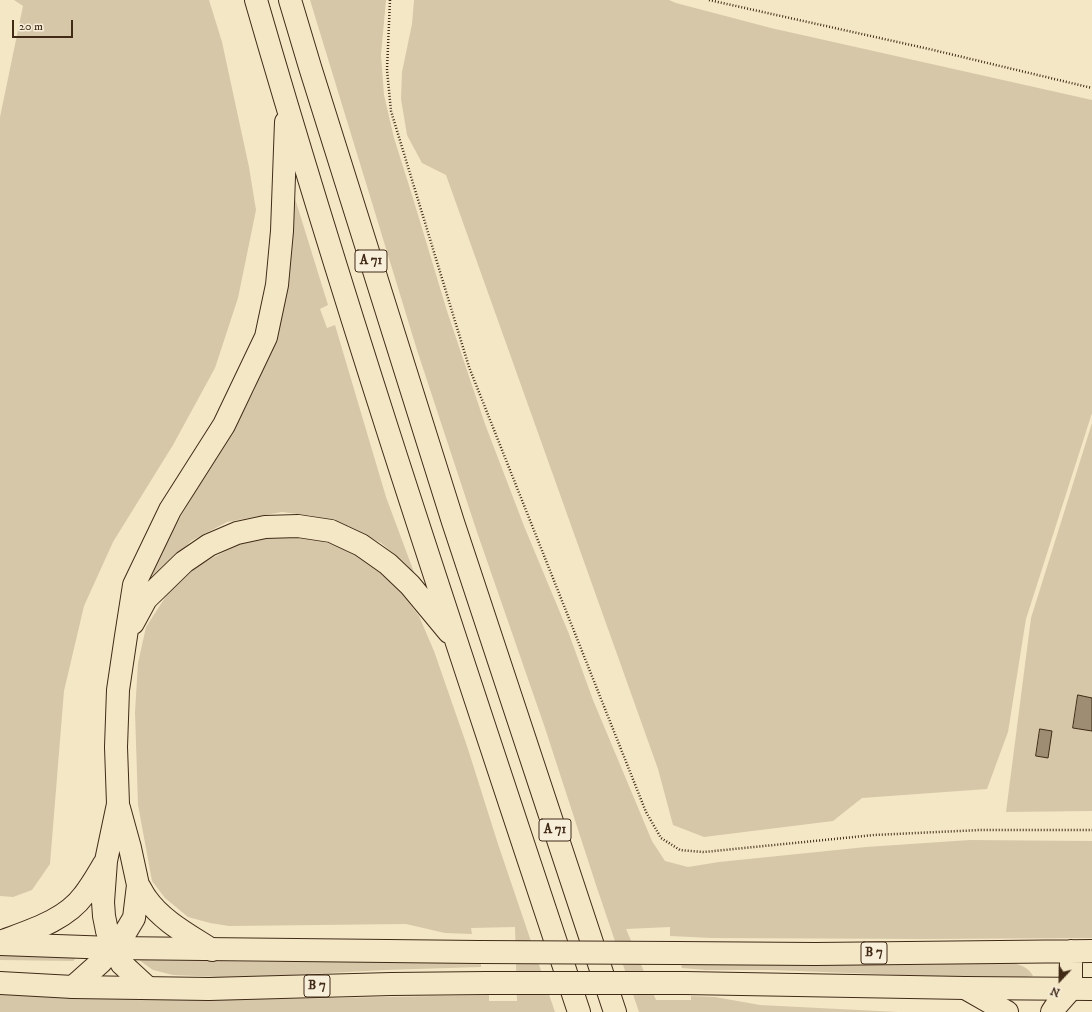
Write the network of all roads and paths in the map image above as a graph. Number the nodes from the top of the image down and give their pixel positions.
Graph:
1 (256, 0) edge
2 (290, 0) edge
3 (390, 0) edge
4 (709, 0) edge
5 (1092, 88) edge
6 (286, 104) junction
7 (126, 636) junction
8 (458, 643) junction
9 (118, 804) junction
10 (1092, 830) edge
11 (106, 861) junction
12 (138, 884) junction
13 (0, 943) edge
14 (113, 948) junction
15 (212, 950) junction
16 (1071, 951) junction
17 (1092, 951) edge
18 (0, 983) edge
19 (73, 986) junction
20 (148, 988) junction
21 (965, 988) junction
22 (1071, 989) junction
23 (1092, 989) edge
24 (579, 1012) edge
25 (615, 1012) edge
26 (1007, 1012) edge
27 (1052, 1012) edge
28 (1073, 1012) edge

1 - 6 main road, A 71
2 - 25 main road, A 71
3 - 10 path
4 - 5 path
6 - 7 main road
6 - 8 main road, A 71
7 - 8 main road
7 - 9 main road
8 - 24 main road, A 71
9 - 11 main road
9 - 12 main road
11 - 13 main road
11 - 14 main road
12 - 14 main road
12 - 15 main road
13 - 14 main road
14 - 15 main road, B 7
14 - 19 main road
14 - 20 main road
15 - 16 main road, B 7, bridge
16 - 17 main road, B 7
16 - 22 main road
18 - 19 main road
19 - 20 main road
20 - 21 main road, B 7, bridge
21 - 22 main road, B 7
21 - 26 main road
22 - 23 main road, B 7
22 - 27 main road
22 - 28 main road

